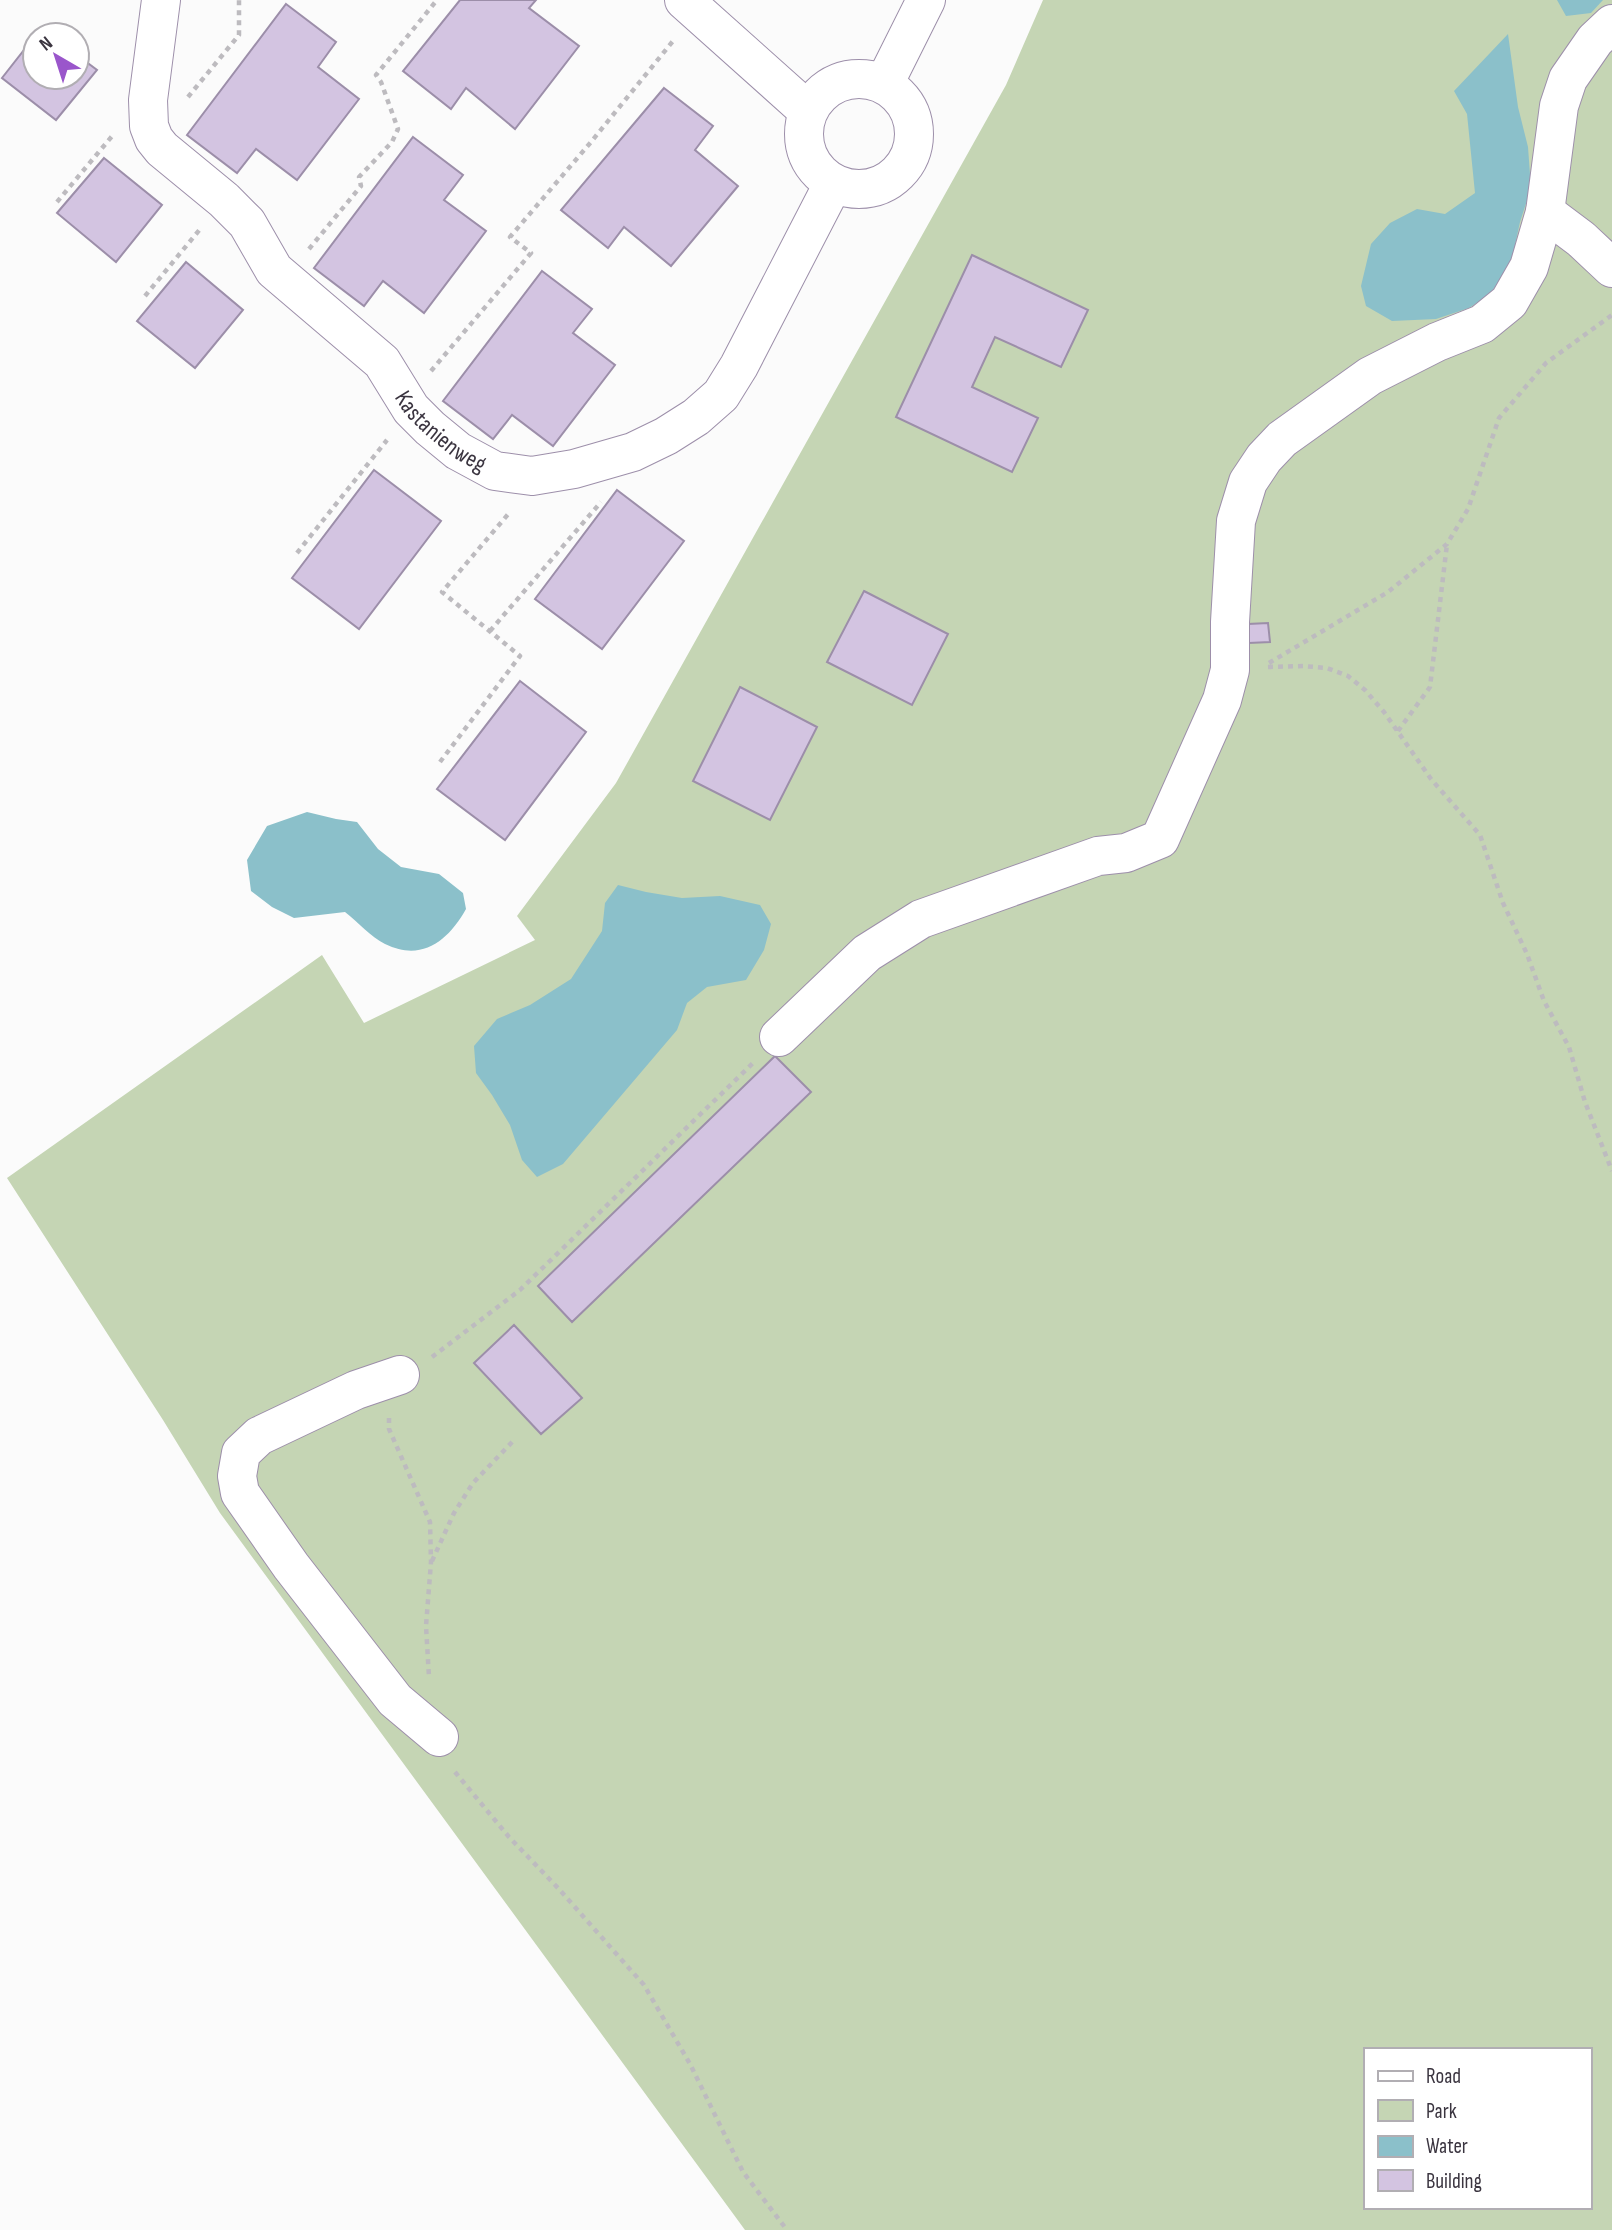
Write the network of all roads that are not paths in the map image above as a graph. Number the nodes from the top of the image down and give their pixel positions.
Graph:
1 (161, 0) edge
2 (926, 0) edge
3 (690, 6) edge
4 (1612, 24) edge
5 (884, 84) junction
6 (808, 111) junction
7 (833, 184) junction
8 (1545, 212) junction
9 (1612, 268) edge
10 (779, 1037) road end
11 (400, 1375) road end
12 (439, 1737) road end

1 - 7 street, Kastanienweg
2 - 5 street
3 - 6 street
4 - 8 street
5 - 6 street
5 - 7 street
6 - 7 street
8 - 9 street
8 - 10 street
11 - 12 street

